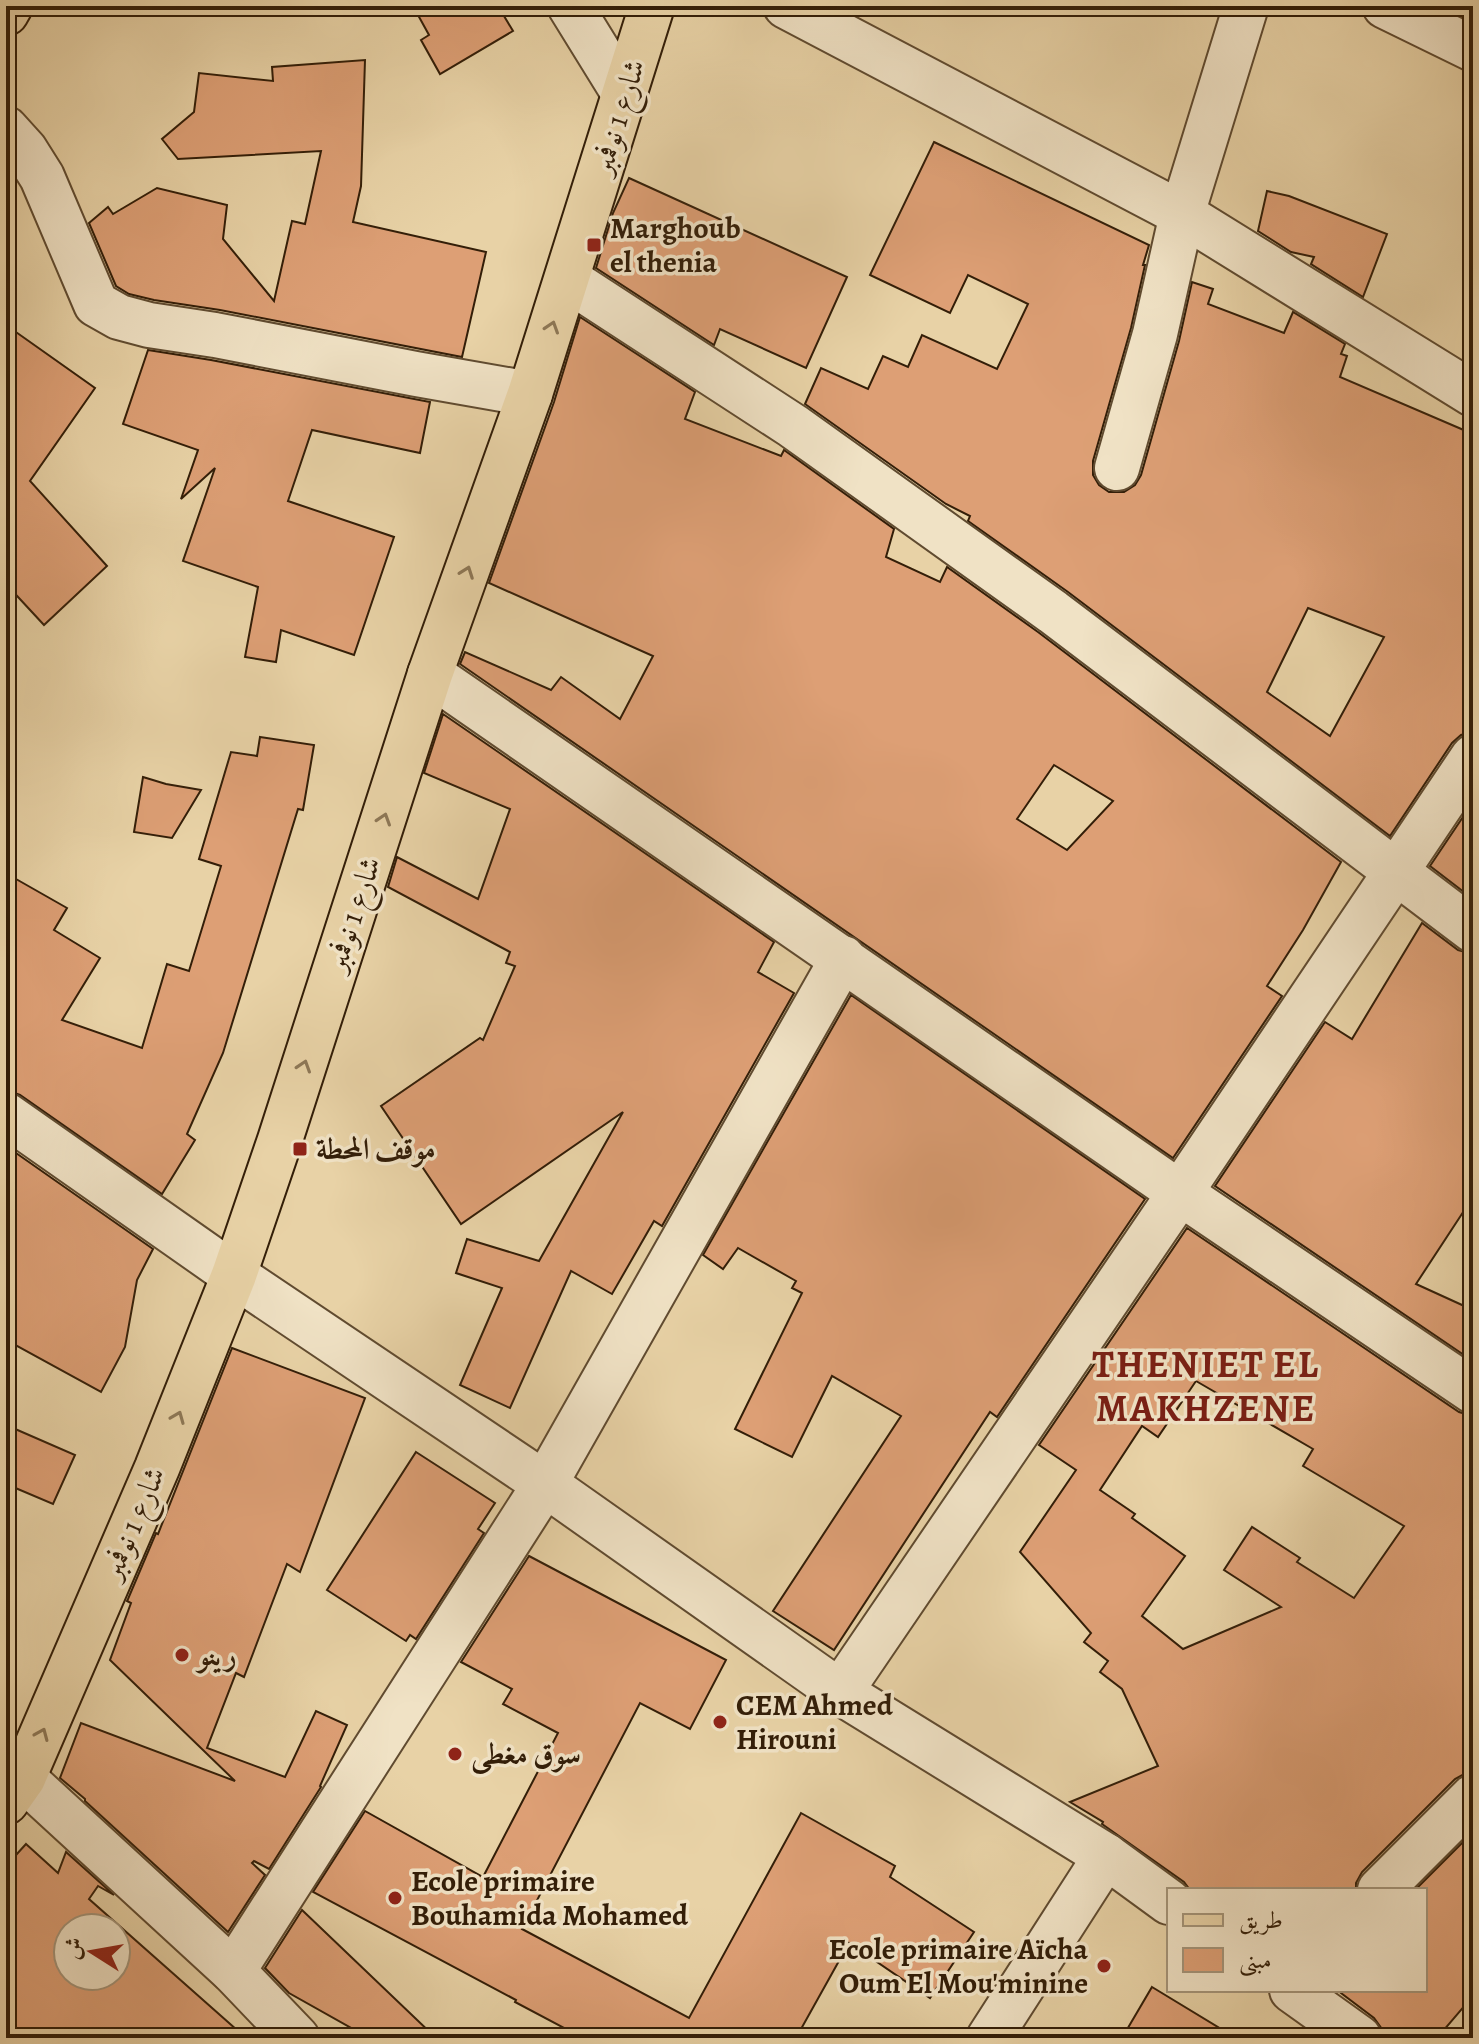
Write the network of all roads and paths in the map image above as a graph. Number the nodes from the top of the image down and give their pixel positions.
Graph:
1 (10, 6) edge
2 (570, 6) edge
3 (652, 6) edge
4 (786, 6) edge
5 (1246, 6) edge
6 (1385, 6) edge
7 (6, 13) edge
8 (1473, 49) edge
9 (625, 95) junction
10 (6, 129) edge
11 (1182, 214) junction
12 (567, 279) junction
13 (530, 394) junction
14 (1473, 394) edge
15 (1117, 468) dead end
16 (430, 674) junction
17 (1473, 757) edge
18 (1395, 872) junction
19 (1473, 930) edge
20 (843, 958) junction
21 (6, 1115) edge
22 (1180, 1193) junction
23 (234, 1275) junction
24 (1473, 1391) edge
25 (545, 1484) junction
26 (840, 1692) junction
27 (14, 1790) edge
28 (1473, 1797) edge
29 (1106, 1856) junction
30 (1382, 1888) edge
31 (1167, 1901) edge
32 (233, 1971) junction
33 (1295, 1992) edge
34 (297, 2038) edge
35 (989, 2038) edge
36 (1359, 2038) edge

1 - 7 main road
2 - 9 street
3 - 9 main road, شارع 1 نوفمبر
4 - 11 street
5 - 11 street
6 - 8 street
9 - 12 main road, شارع 1 نوفمبر
10 - 13 street
11 - 14 street
11 - 15 street
13 -> 12 main road, شارع 1 نوفمبر
12 - 18 street
16 -> 13 main road, شارع 1 نوفمبر
16 - 20 street
23 -> 16 main road, شارع 1 نوفمبر
17 - 18 street
18 - 19 street
18 - 22 street
20 - 22 street
20 - 25 street
21 - 23 street
22 - 24 street
22 - 26 street
23 - 25 street
27 -> 23 main road, شارع 1 نوفمبر
25 - 26 street
25 - 32 street
26 - 29 street
27 - 32 street
28 - 30 street
29 - 31 street
29 - 35 street
32 - 34 street
33 - 36 street

